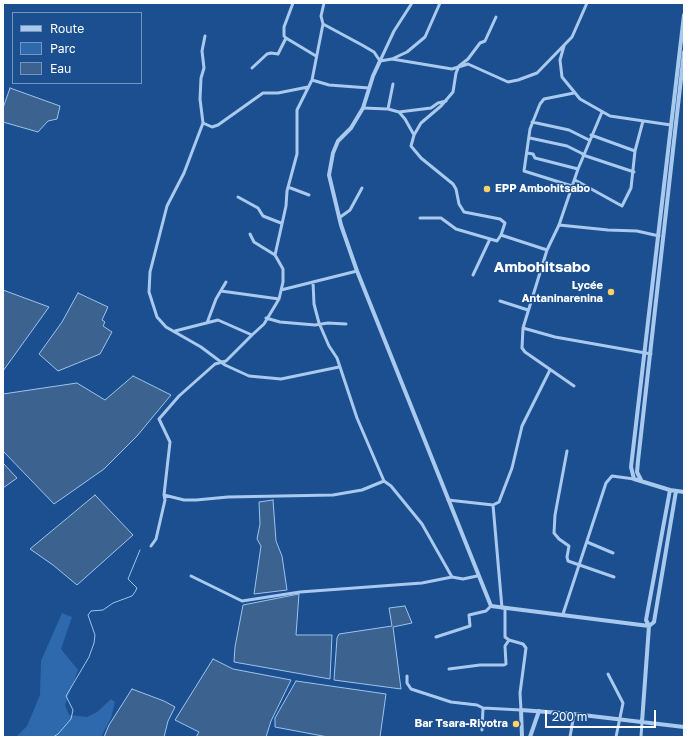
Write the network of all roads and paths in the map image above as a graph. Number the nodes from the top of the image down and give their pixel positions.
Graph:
1 (294, 3) edge
2 (324, 3) edge
3 (412, 3) edge
4 (440, 3) edge
5 (587, 3) edge
6 (684, 15) edge
7 (496, 17) dead end
8 (323, 24) junction
9 (204, 36) dead end
10 (286, 38) junction
11 (565, 44) junction
12 (682, 45) edge
13 (684, 52) edge
14 (316, 56) junction
15 (392, 59) junction
16 (380, 61) junction
17 (460, 66) junction
18 (680, 67) junction
19 (252, 68) dead end
20 (312, 80) junction
21 (393, 84) dead end
22 (308, 87) junction
23 (369, 88) junction
24 (574, 93) junction
25 (446, 101) junction
26 (363, 108) junction
27 (388, 109) junction
28 (398, 112) junction
29 (602, 112) junction
30 (643, 121) junction
31 (532, 122) junction
32 (202, 124) junction
33 (671, 125) junction
34 (672, 132) junction
35 (414, 135) junction
36 (591, 135) junction
37 (530, 138) junction
38 (590, 140) junction
39 (636, 151) junction
40 (527, 153) junction
41 (583, 154) junction
42 (578, 169) junction
43 (634, 172) junction
44 (575, 180) junction
45 (572, 186) junction
46 (288, 187) junction
47 (362, 188) dead end
48 (309, 195) dead end
49 (238, 197) dead end
50 (339, 218) junction
51 (420, 218) dead end
52 (281, 223) junction
53 (559, 225) junction
54 (250, 234) dead end
55 (501, 235) junction
56 (490, 238) junction
57 (660, 238) junction
58 (547, 250) junction
59 (275, 255) junction
60 (357, 271) junction
61 (473, 275) dead end
62 (656, 278) junction
63 (226, 282) dead end
64 (313, 282) junction
65 (281, 290) junction
66 (221, 291) junction
67 (279, 299) junction
68 (500, 301) dead end
69 (528, 310) junction
70 (266, 318) junction
71 (207, 323) junction
72 (319, 323) junction
73 (346, 324) dead end
74 (523, 328) junction
75 (175, 331) junction
76 (252, 335) junction
77 (645, 354) junction
78 (651, 354) junction
79 (222, 362) junction
80 (340, 366) junction
81 (550, 370) junction
82 (574, 386) dead end
83 (640, 395) junction
84 (646, 395) junction
85 (567, 451) dead end
86 (634, 479) junction
87 (641, 480) junction
88 (384, 481) junction
89 (670, 490) junction
90 (676, 491) junction
91 (684, 492) edge
92 (164, 495) junction
93 (448, 500) junction
94 (493, 505) junction
95 (587, 542) junction
96 (151, 546) dead end
97 (612, 552) dead end
98 (579, 565) junction
99 (191, 576) dead end
100 (477, 576) junction
101 (452, 577) junction
102 (614, 578) dead end
103 (491, 606) junction
104 (504, 608) junction
105 (563, 614) junction
106 (649, 626) junction
107 (436, 637) dead end
108 (509, 640) junction
109 (449, 669) dead end
110 (608, 674) dead end
111 (407, 676) dead end
112 (484, 708) junction
113 (521, 710) junction
114 (539, 710) junction
115 (574, 714) junction
116 (620, 720) junction
117 (642, 722) junction
118 (684, 727) edge
119 (482, 730) dead end
120 (522, 737) edge
121 (530, 737) edge
122 (570, 737) edge
123 (616, 737) edge
124 (641, 737) edge

1 - 10 street
2 - 8 street
3 - 16 street
4 - 15 street
5 - 11 street
6 - 12 street
7 - 17 street
8 - 14 street
8 - 16 street
9 - 32 street
10 - 14 street
10 - 19 street
11 - 17 street
11 - 24 street
12 - 18 street
13 - 18 street
14 - 20 street
15 - 16 street
15 - 17 street
16 - 23 street
17 - 25 street
18 - 33 street
18 - 34 street
20 - 22 street
20 - 23 street
21 - 27 street
22 - 32 street
22 - 46 street
23 - 26 street
24 - 29 street
24 - 31 street
25 - 28 street
25 - 35 street
26 - 27 street
26 - 50 street
27 - 28 street
28 - 35 street
29 - 30 street
29 - 36 street
30 - 33 street
30 - 39 street
31 - 37 street
31 - 38 street
32 - 75 street
33 - 34 street
34 - 57 street
35 - 55 street
36 - 38 street
36 - 39 street
37 - 40 street
37 - 41 street
38 - 41 street
39 - 43 street
40 - 42 street
40 - 45 street
41 - 42 street
41 - 43 street
42 - 44 street
43 - 44 street
44 - 45 street
45 - 53 street
46 - 48 street
46 - 52 street
47 - 50 street
49 - 52 street
50 - 60 street
51 - 56 street
52 - 59 street
53 - 57 street
53 - 58 street
54 - 59 street
55 - 56 street
55 - 58 street
56 - 61 street
57 - 62 street
58 - 69 street
59 - 65 street
60 - 64 street
60 - 93 street
62 - 77 street
62 - 78 street
63 - 66 street
64 - 65 street
64 - 72 street
65 - 67 street
66 - 67 street
66 - 71 street
67 - 70 street
68 - 69 street
69 - 74 street
70 - 72 street
70 - 76 street
71 - 75 street
71 - 76 street
72 - 73 street
72 - 80 street
74 - 77 street
74 - 81 street
75 - 79 street
76 - 79 street
77 - 78 street
77 - 83 street
78 - 84 street
79 - 80 street
79 - 92 street
80 - 88 street
81 - 82 street
81 - 94 street
83 - 84 street
83 - 86 street
84 - 87 street
85 - 98 street
86 - 87 street
86 - 95 street
87 - 89 street
88 - 92 street
88 - 101 street
89 - 90 street
89 - 106 street
90 - 91 street
90 - 106 street
92 - 96 street
93 - 94 street
93 - 100 street
94 - 104 street
95 - 97 street
95 - 98 street
98 - 102 street
98 - 105 street
99 - 101 street
100 - 101 street
100 - 103 street
103 - 104 street
103 - 107 street
104 - 105 street
104 - 108 street
105 - 106 street
106 - 117 street
108 - 109 street
108 - 113 street
110 - 116 street
111 - 112 street
112 - 113 street
112 - 119 street
113 - 114 street
113 - 120 street
114 - 115 street
114 - 121 street
115 - 116 street
115 - 122 street
116 - 117 street
116 - 123 street
117 - 118 street
117 - 124 street

